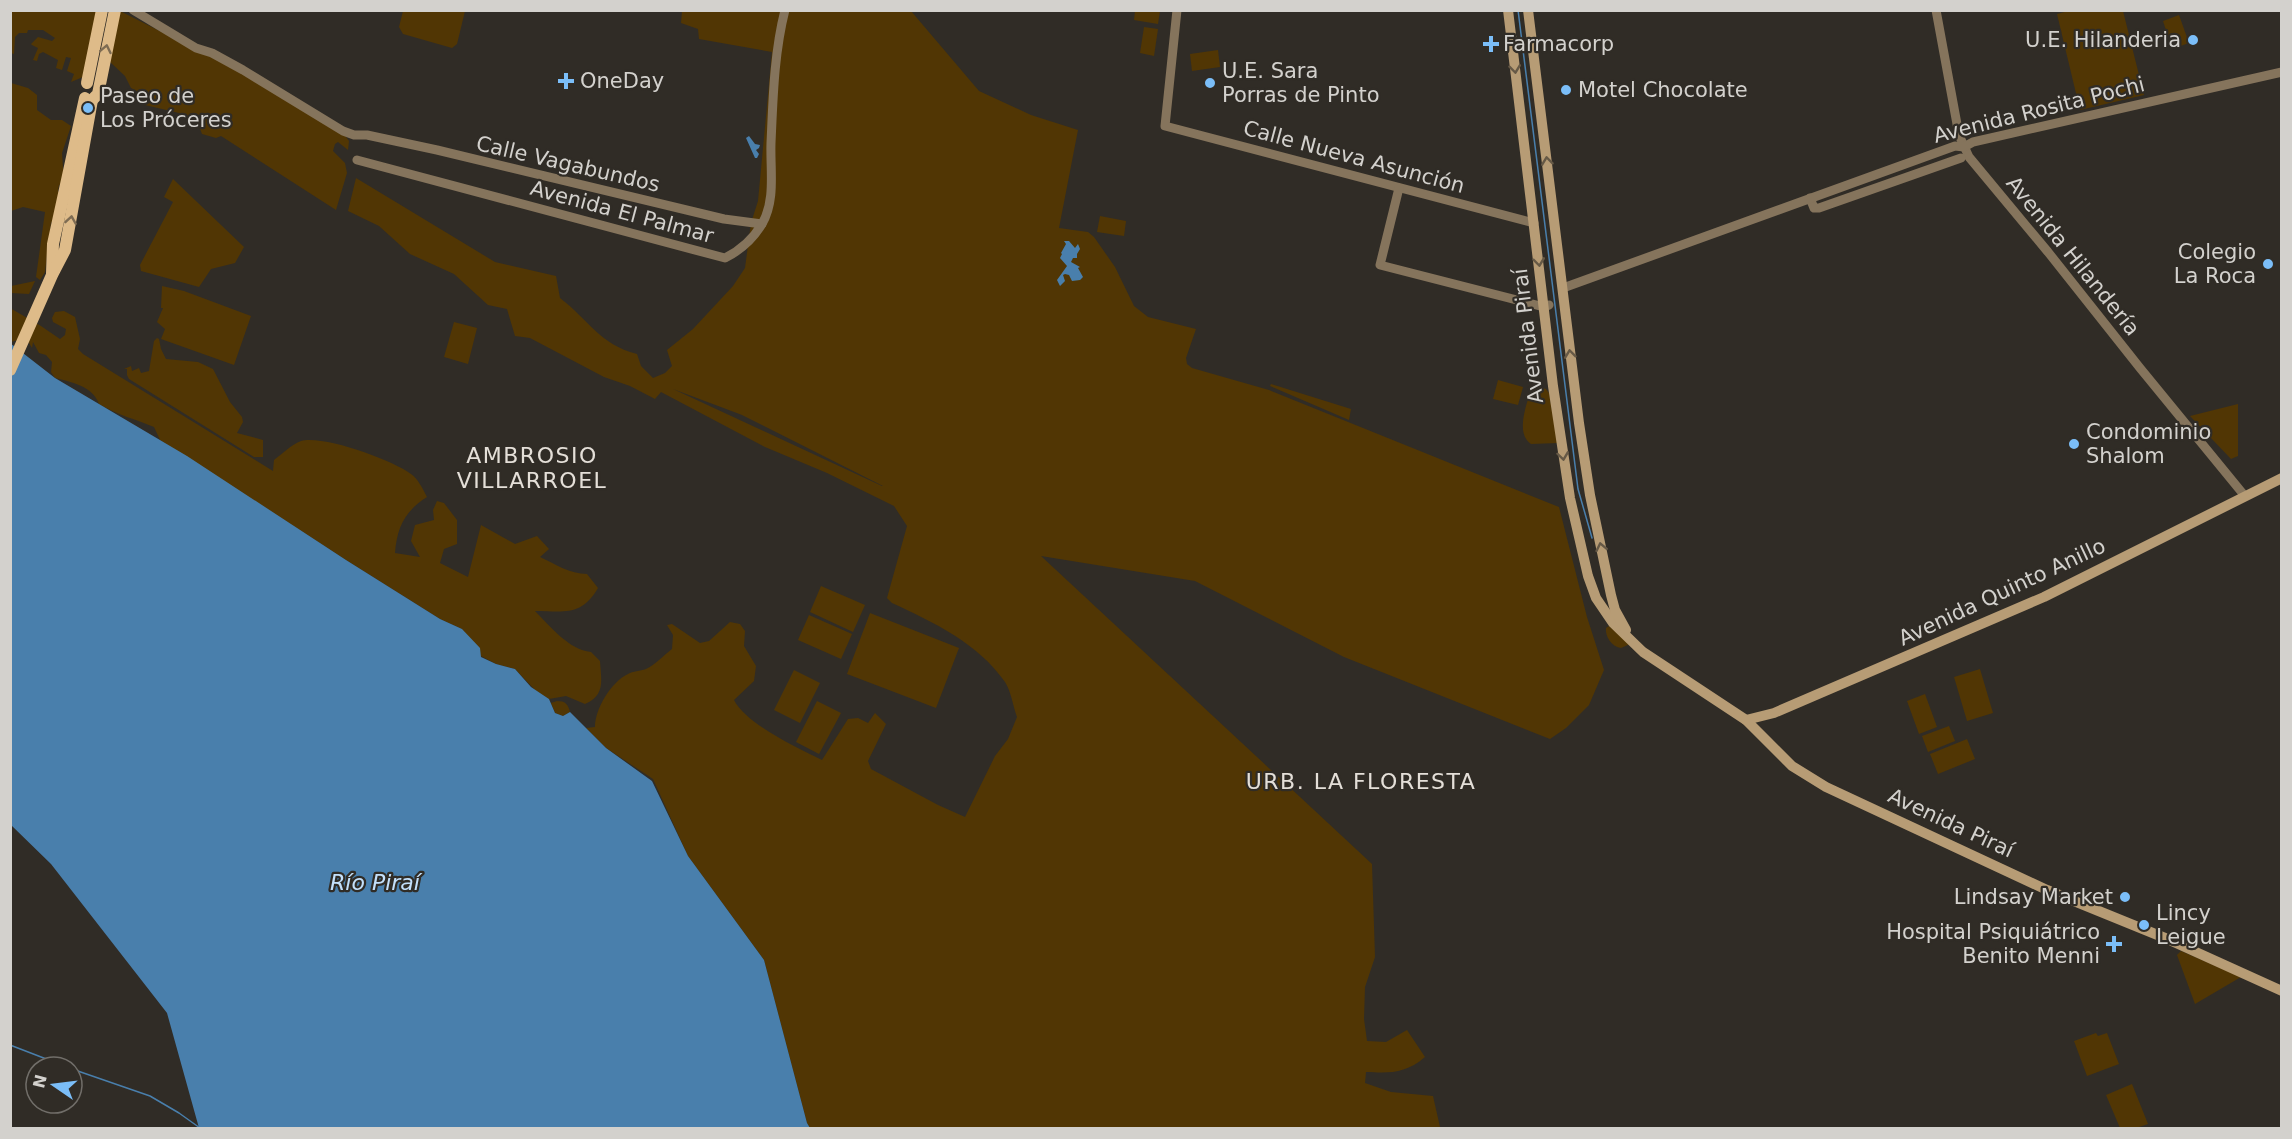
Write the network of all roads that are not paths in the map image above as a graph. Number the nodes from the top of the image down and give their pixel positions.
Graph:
1 (102, 10) edge
2 (115, 10) edge
3 (134, 10) edge
4 (785, 10) edge
5 (1177, 10) edge
6 (1508, 10) edge
7 (1528, 10) edge
8 (1935, 10) edge
9 (2282, 72) edge
10 (93, 85) junction
11 (1964, 147) junction
12 (1960, 158) dead end
13 (357, 160) dead end
14 (1399, 189) junction
15 (1810, 198) junction
16 (1534, 223) junction
17 (762, 224) junction
18 (1563, 288) junction
19 (1547, 306) junction
20 (10, 370) edge
21 (2282, 478) edge
22 (2268, 484) junction
23 (2282, 484) edge
24 (2244, 495) junction
25 (1605, 570) junction
26 (1588, 576) junction
27 (1633, 641) junction
28 (1746, 720) junction
29 (2282, 991) edge

1 - 10 main road
10 -> 2 main road
3 - 17 street, Calle Vagabundos
4 - 17 street, Avenida El Palmar
5 - 14 street, Calle Nueva Asunción
6 -> 16 main road, Avenida Piraí
18 -> 7 main road, Avenida Piraí
8 - 11 street, Avenida Hilandería
9 - 11 street, Avenida Rosita Pochi
10 - 20 main road
11 - 15 street, Avenida Rosita Pochi
11 - 24 street, Avenida Hilandería
12 - 15 street, Avenida Rosita Pochi
13 - 17 street, Avenida El Palmar
14 - 16 street, Calle Nueva Asunción
14 - 19 street
15 - 18 street, Avenida Rosita Pochi
16 -> 19 main road, Avenida Piraí
25 -> 18 main road, Avenida Piraí
19 -> 26 main road, Avenida Piraí
21 - 22 main road, Avenida Quinto Anillo
22 - 23 main road, Avenida Quinto Anillo
22 - 24 main road, Avenida Quinto Anillo
24 - 28 main road, Avenida Quinto Anillo
25 - 26 main road
25 - 27 main road, Avenida Piraí
26 - 27 main road, Avenida Piraí
27 - 28 main road, Avenida Piraí
28 - 29 main road, Avenida Piraí

